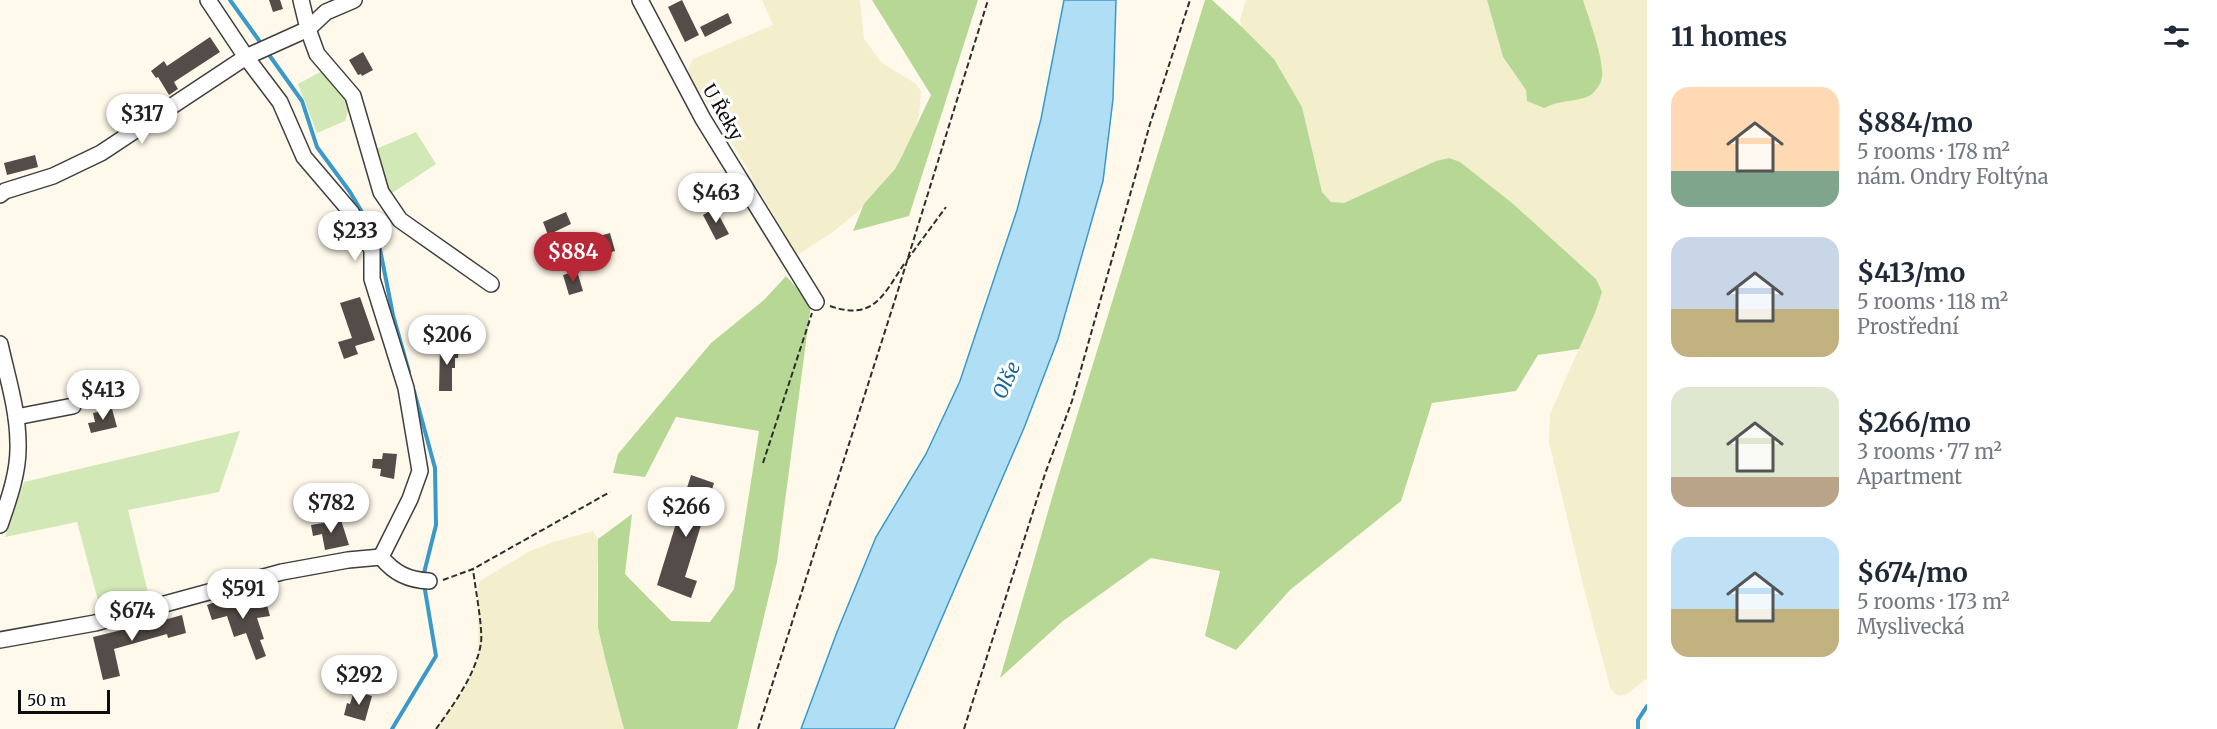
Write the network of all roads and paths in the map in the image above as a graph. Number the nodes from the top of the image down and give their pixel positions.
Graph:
1 (208, 0) edge
2 (302, 0) edge
3 (354, 0) edge
4 (640, 0) edge
5 (988, 0) edge
6 (1190, 0) edge
7 (308, 29) junction
8 (257, 52) junction
9 (0, 195) edge
10 (946, 207) dead end
11 (905, 262) junction
12 (490, 284) dead end
13 (816, 302) junction
14 (0, 344) edge
15 (73, 406) dead end
16 (16, 417) junction
17 (763, 463) dead end
18 (610, 492) dead end
19 (0, 525) edge
20 (381, 557) junction
21 (473, 569) junction
22 (423, 581) joint
23 (0, 640) edge
24 (436, 729) edge
25 (758, 729) edge
26 (964, 729) edge

1 - 8 street
2 - 7 street
3 - 7 street
4 - 13 street, U Řeky
5 - 11 path
6 - 26 path
7 - 8 street
7 - 12 street
8 - 9 street
8 - 20 street
10 - 11 path
11 - 13 path
11 - 25 path
13 - 17 path
14 - 16 street
15 - 16 street
16 - 19 street
18 - 21 path
20 - 22 street
20 - 23 street
21 - 22 path
21 - 24 path

